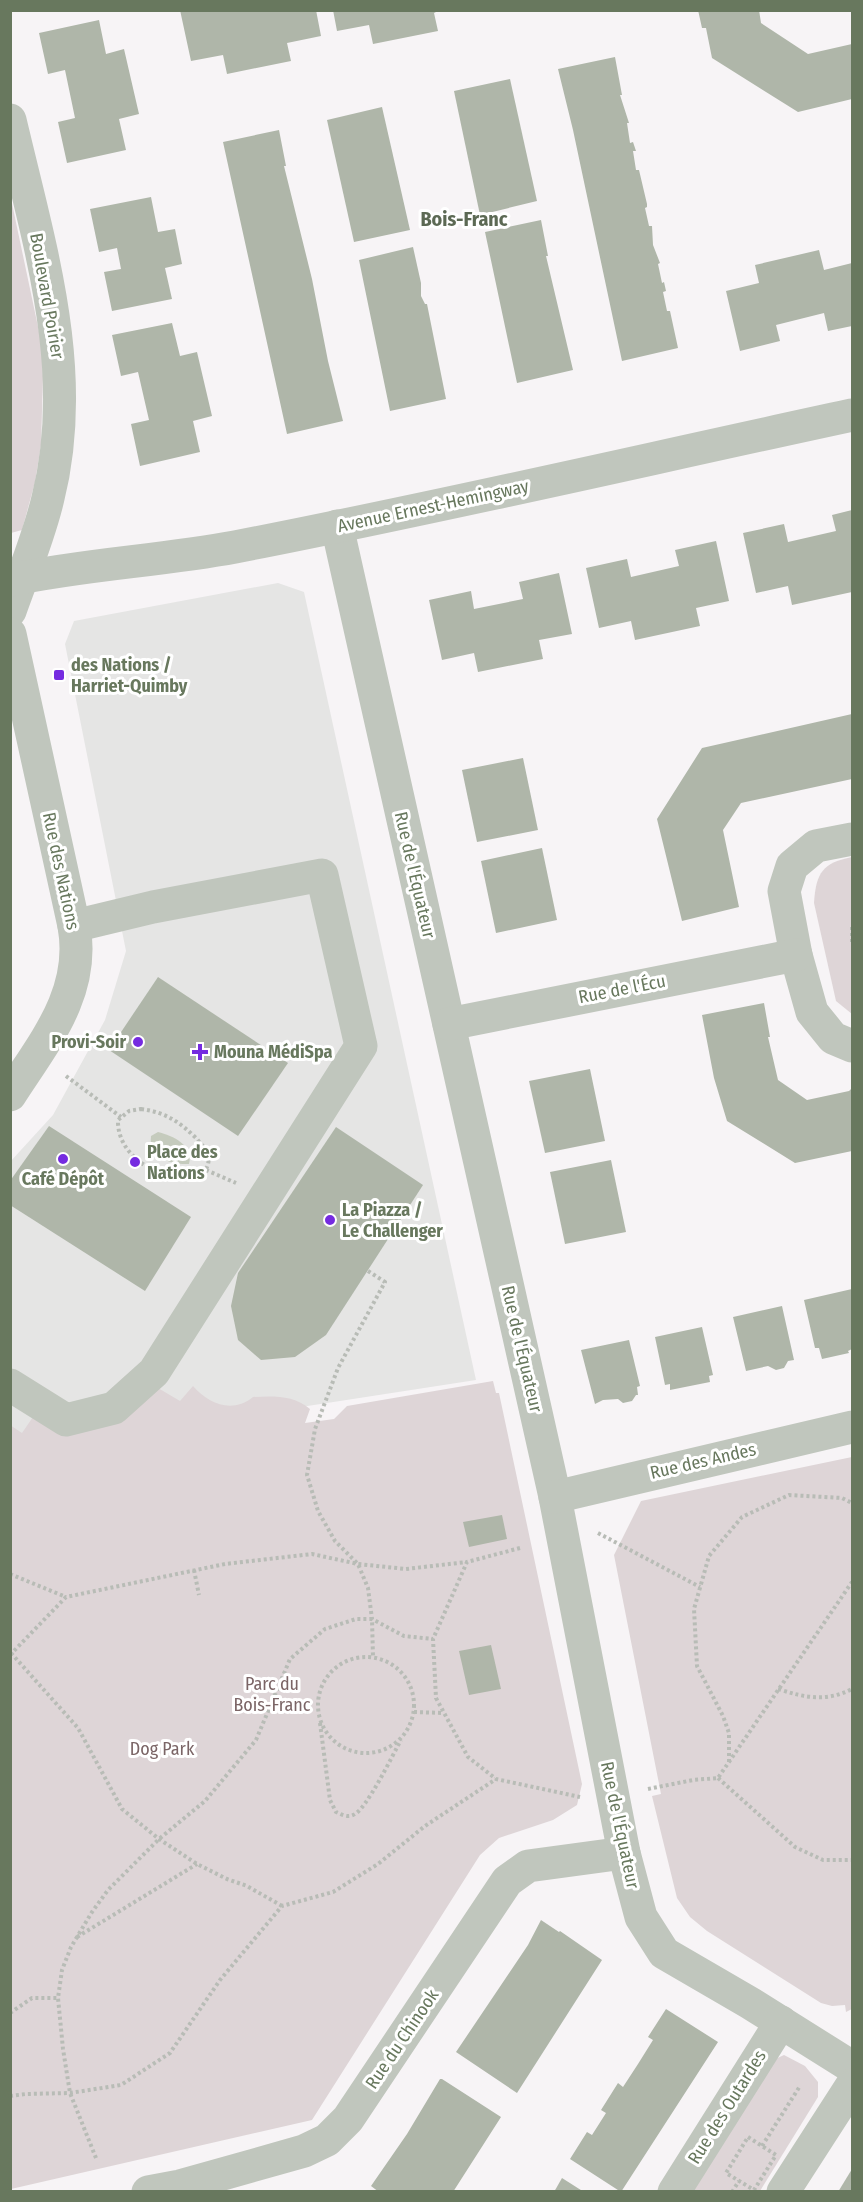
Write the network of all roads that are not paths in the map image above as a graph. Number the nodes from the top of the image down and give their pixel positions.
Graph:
1 (10, 120) edge
2 (852, 415) edge
3 (337, 526) junction
4 (16, 579) edge
5 (10, 611) edge
6 (10, 634) edge
7 (852, 839) edge
8 (74, 926) junction
9 (796, 955) junction
10 (449, 1024) junction
11 (852, 1046) edge
12 (10, 1095) edge
13 (10, 1385) edge
14 (852, 1427) edge
15 (555, 1497) junction
16 (624, 1853) junction
17 (781, 2022) junction
18 (852, 2067) edge
19 (852, 2085) edge
20 (181, 2189) edge
21 (148, 2192) edge
22 (674, 2192) edge
23 (783, 2192) edge

1 - 4 street, Boulevard Poirier
2 - 3 street, Avenue Ernest-Hemingway
3 - 4 street, Avenue Ernest-Hemingway
3 - 10 street, Rue de l'Équateur
4 - 5 street, Boulevard Poirier
6 - 8 street, Rue des Nations
7 - 9 street
8 - 12 street, Rue des Nations
8 - 13 street
9 - 10 street, Rue de l'Écu
9 - 11 street
10 - 15 street, Rue de l'Équateur
14 - 15 street, Rue des Andes
15 - 16 street, Rue de l'Équateur
16 - 17 street, Rue de l'Équateur
16 - 20 street, Rue du Chinook
17 - 18 street, Rue de l'Équateur
17 - 22 street, Rue des Outardes
19 - 23 street
20 - 21 street, Rue du Chinook

